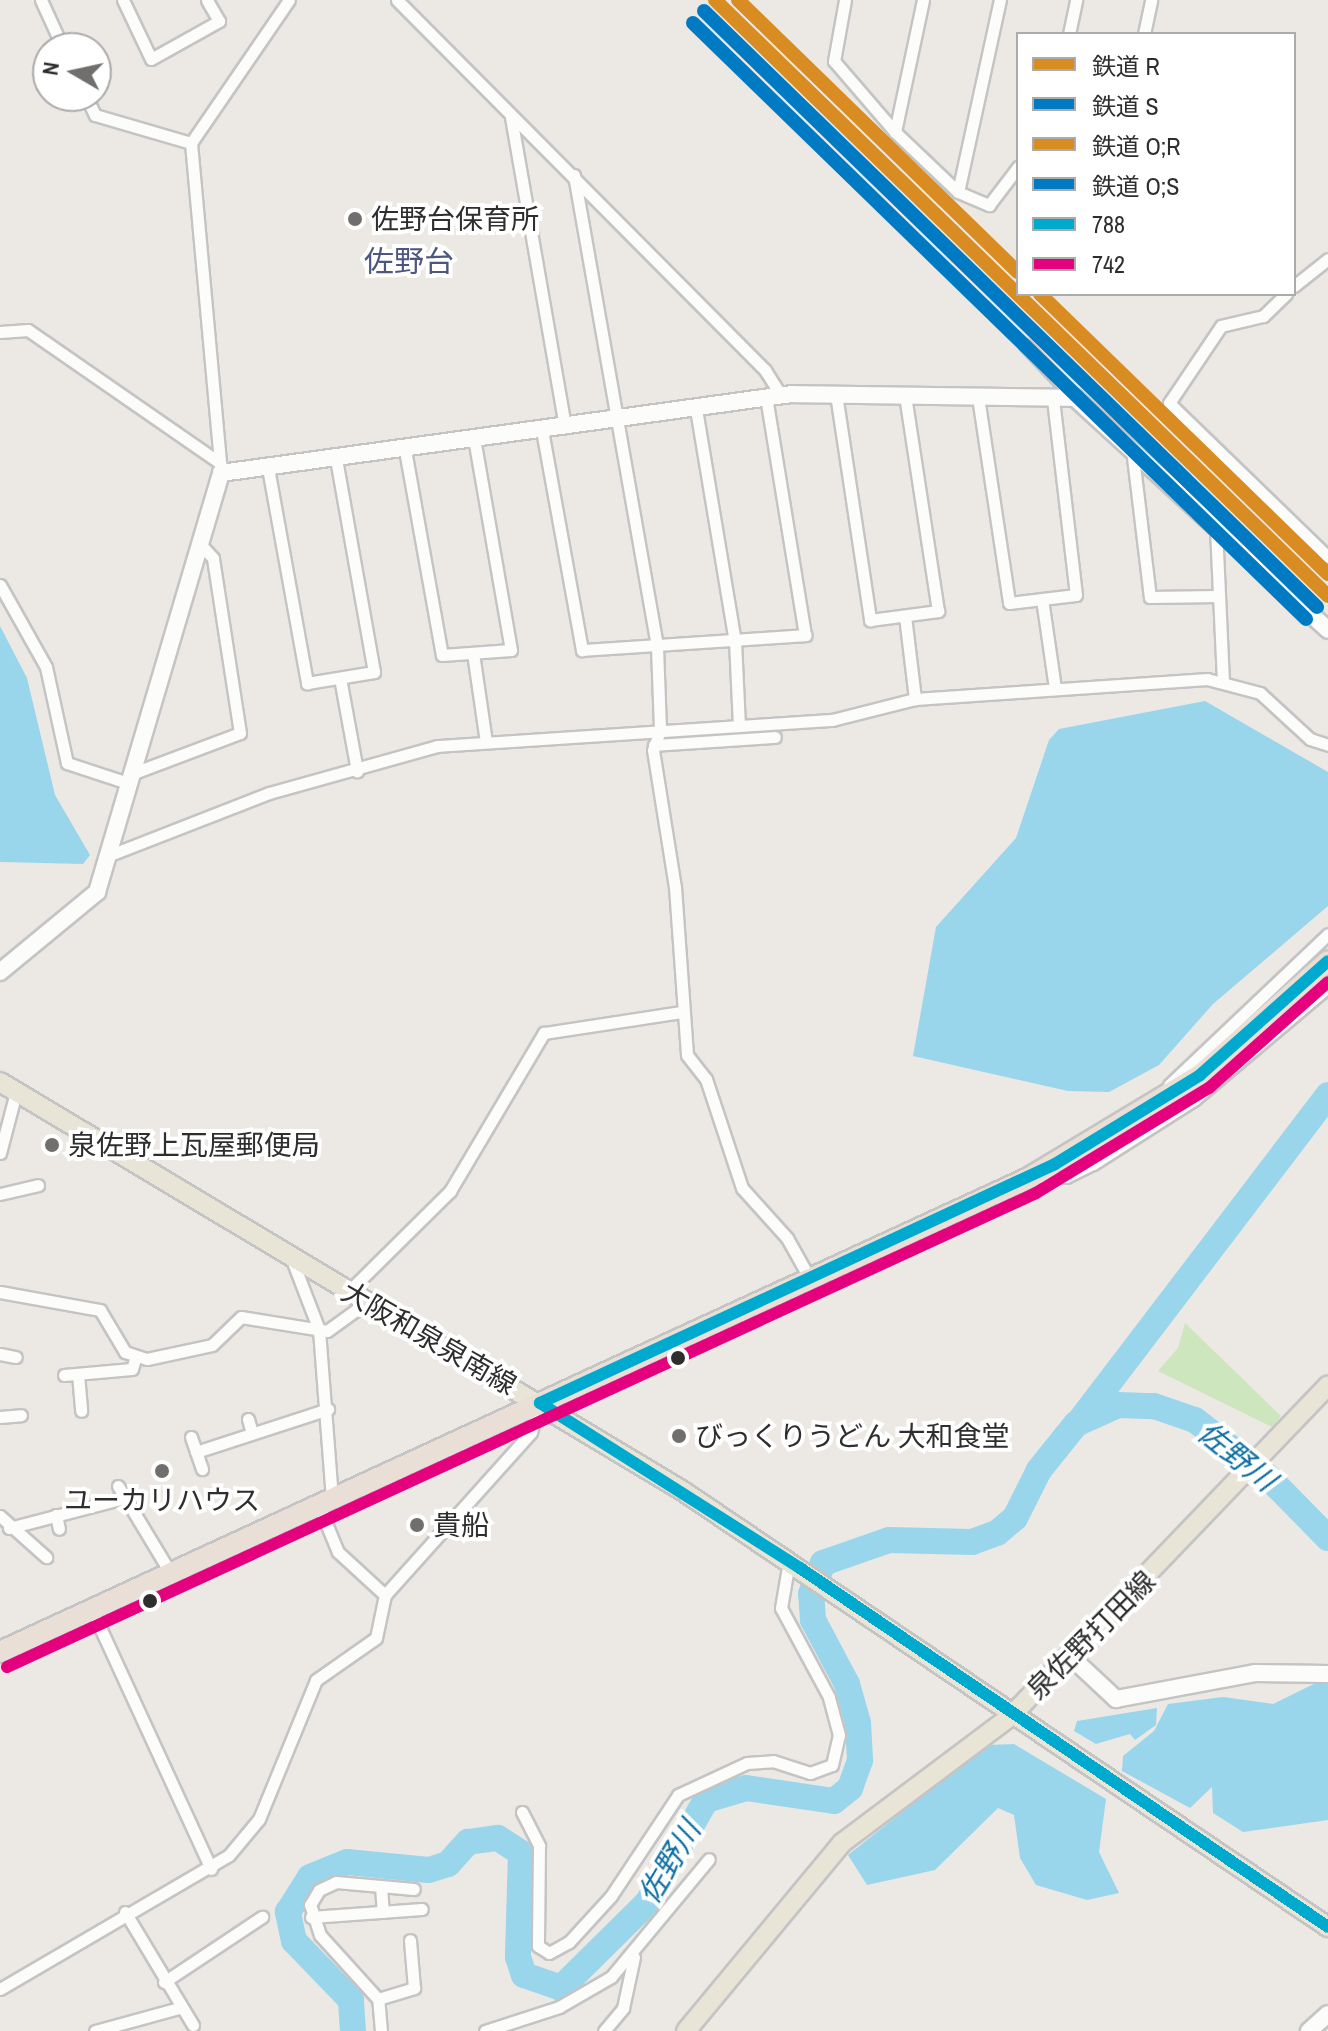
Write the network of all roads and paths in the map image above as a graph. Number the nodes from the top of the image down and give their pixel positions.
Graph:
1 (41, 0) edge
2 (123, 0) edge
3 (207, 0) edge
4 (289, 0) edge
5 (397, 0) edge
6 (845, 0) edge
7 (923, 0) edge
8 (1000, 0) edge
9 (1076, 0) edge
10 (1151, 0) edge
11 (56, 32) edge
12 (1069, 32) edge
13 (1144, 32) edge
14 (94, 112) edge
15 (511, 117) junction
16 (895, 132) junction
17 (191, 143) junction
18 (1016, 170) edge
19 (574, 175) junction
20 (958, 192) junction
21 (1328, 259) edge
22 (1296, 284) edge
23 (1284, 296) edge
24 (0, 332) edge
25 (1025, 345) dead end
26 (836, 394) junction
27 (905, 395) junction
28 (774, 397) junction
29 (978, 397) junction
30 (1053, 398) junction
31 (1075, 398) junction
32 (696, 409) junction
33 (615, 420) junction
34 (565, 427) junction
35 (542, 430) junction
36 (474, 439) junction
37 (1132, 447) junction
38 (405, 450) junction
39 (336, 458) junction
40 (220, 468) junction
41 (268, 468) junction
42 (1216, 528) junction
43 (201, 545) junction
44 (1328, 557) edge
45 (0, 585) edge
46 (1219, 596) junction
47 (1042, 599) junction
48 (905, 616) junction
49 (1328, 630) edge
50 (735, 641) junction
51 (657, 647) junction
52 (473, 653) junction
53 (340, 678) junction
54 (1223, 681) junction
55 (1055, 688) junction
56 (915, 699) junction
57 (739, 726) junction
58 (660, 730) junction
59 (775, 737) dead end
60 (486, 742) junction
61 (1326, 742) edge
62 (654, 745) junction
63 (357, 771) junction
64 (129, 779) junction
65 (110, 855) junction
66 (1328, 934) edge
67 (1328, 961) edge
68 (0, 972) edge
69 (1328, 987) edge
70 (682, 1012) junction
71 (8, 1087) edge
72 (1136, 1116) junction
73 (0, 1153) edge
74 (1029, 1178) junction
75 (38, 1185) dead end
76 (0, 1194) edge
77 (291, 1257) junction
78 (810, 1279) junction
79 (349, 1291) junction
80 (0, 1292) edge
81 (367, 1302) junction
82 (319, 1330) junction
83 (0, 1354) edge
84 (16, 1357) dead end
85 (135, 1359) junction
86 (78, 1374) junction
87 (64, 1375) dead end
88 (1325, 1393) edge
89 (540, 1403) junction
90 (328, 1409) junction
91 (81, 1411) dead end
92 (21, 1415) dead end
93 (0, 1417) edge
94 (248, 1419) dead end
95 (252, 1433) junction
96 (191, 1437) dead end
97 (196, 1452) junction
98 (202, 1469) dead end
99 (118, 1486) dead end
100 (124, 1498) junction
101 (325, 1501) junction
102 (56, 1515) junction
103 (0, 1516) edge
104 (9, 1528) junction
105 (59, 1529) dead end
106 (46, 1557) dead end
107 (794, 1565) junction
108 (171, 1574) junction
109 (385, 1595) junction
110 (92, 1610) junction
111 (0, 1652) edge
112 (1071, 1657) junction
113 (1328, 1674) edge
114 (1011, 1716) junction
115 (522, 1812) dead end
116 (709, 1859) dead end
117 (211, 1869) junction
118 (381, 1886) junction
119 (414, 1889) dead end
120 (422, 1909) dead end
121 (125, 1912) junction
122 (383, 1912) junction
123 (262, 1917) dead end
124 (311, 1917) junction
125 (1328, 1927) edge
126 (410, 1940) dead end
127 (634, 1957) junction
128 (164, 1982) junction
129 (0, 1989) edge
130 (378, 1999) junction
131 (179, 2008) junction
132 (1328, 2014) edge
133 (193, 2025) dead end
134 (516, 2026) edge
135 (95, 2031) edge
136 (381, 2031) edge
137 (485, 2031) edge
138 (604, 2031) edge
139 (686, 2031) edge
140 (1309, 2031) edge

1 - 11 street
2 - 3 street
4 - 17 street
5 - 15 street
6 - 16 street
7 - 16 street
8 - 20 street
9 - 12 street
10 - 13 street
14 - 17 street
15 - 19 street
15 - 34 street
16 - 20 street
17 - 40 street
18 - 20 street
19 - 28 street
19 - 33 street
21 - 22 street
23 - 44 street
24 - 40 street
25 - 31 street
26 - 27 street
26 - 28 street
26 - 48 street
27 - 29 street
27 - 48 street
28 - 32 street
28 - 50 street
29 - 30 street
29 - 47 street
30 - 31 street
30 - 47 street
31 - 37 street
32 - 33 street
32 - 50 street
33 - 34 street
33 - 51 street
34 - 35 street
35 - 36 street
35 - 51 street
36 - 38 street
36 - 52 street
37 - 42 street
37 - 46 street
38 - 39 street
38 - 52 street
39 - 41 street
39 - 53 street
40 - 41 street
40 - 43 street
41 - 53 street
42 - 46 street
42 - 49 street
43 - 64 street
43 - 64 street
45 - 64 street
46 - 54 street
47 - 55 street
48 - 56 street
50 - 51 street
50 - 57 street
51 - 58 street
52 - 60 street
53 - 63 street
54 - 55 street
54 - 61 street
55 - 56 street
56 - 57 street
57 - 58 street
58 - 60 street
58 - 62 street
59 - 62 street
60 - 63 street
62 - 70 street
63 - 65 street
64 - 65 street
65 - 68 street
66 - 72 street
67 - 72 highway
69 - 74 street
70 - 78 street
70 - 79 street
71 - 73 street
71 - 77 main road, 大阪和泉泉南線
72 - 74 highway
74 - 78 highway
75 - 76 street
77 - 79 main road, 大阪和泉泉南線
77 - 82 street
78 - 89 highway
79 - 81 main road, 大阪和泉泉南線
80 - 85 street
81 - 82 street
81 - 89 main road, 大阪和泉泉南線
82 - 85 street
82 - 90 street
83 - 84 street
85 - 86 street
86 - 87 street
86 - 91 street
88 - 112 main road, 泉佐野打田線
89 - 101 highway
89 - 107 main road, 大阪和泉泉南線
89 - 109 street
90 - 95 street
90 - 101 street
92 - 93 street
94 - 95 street
95 - 97 street
96 - 97 street
97 - 98 street
99 - 100 street
100 - 102 street
100 - 108 street
101 - 108 highway
101 - 109 street
102 - 104 street
102 - 105 street
103 - 104 street
104 - 106 street
107 - 114 main road, 大阪和泉泉南線
107 - 115 street
108 - 110 highway
109 - 117 street
110 - 111 highway
110 - 117 street
112 - 113 street
112 - 114 main road, 泉佐野打田線
114 - 125 main road, 大阪和泉泉南線
114 - 139 main road, 泉佐野打田線
116 - 127 street
117 - 121 street
118 - 119 street
118 - 122 street
118 - 124 street
120 - 122 street
121 - 128 street
121 - 129 street
122 - 124 street
123 - 128 street
124 - 130 street
126 - 130 street
127 - 134 street
127 - 138 street
128 - 131 street
130 - 136 street
131 - 133 street
131 - 135 street
132 - 140 street
134 - 137 street

